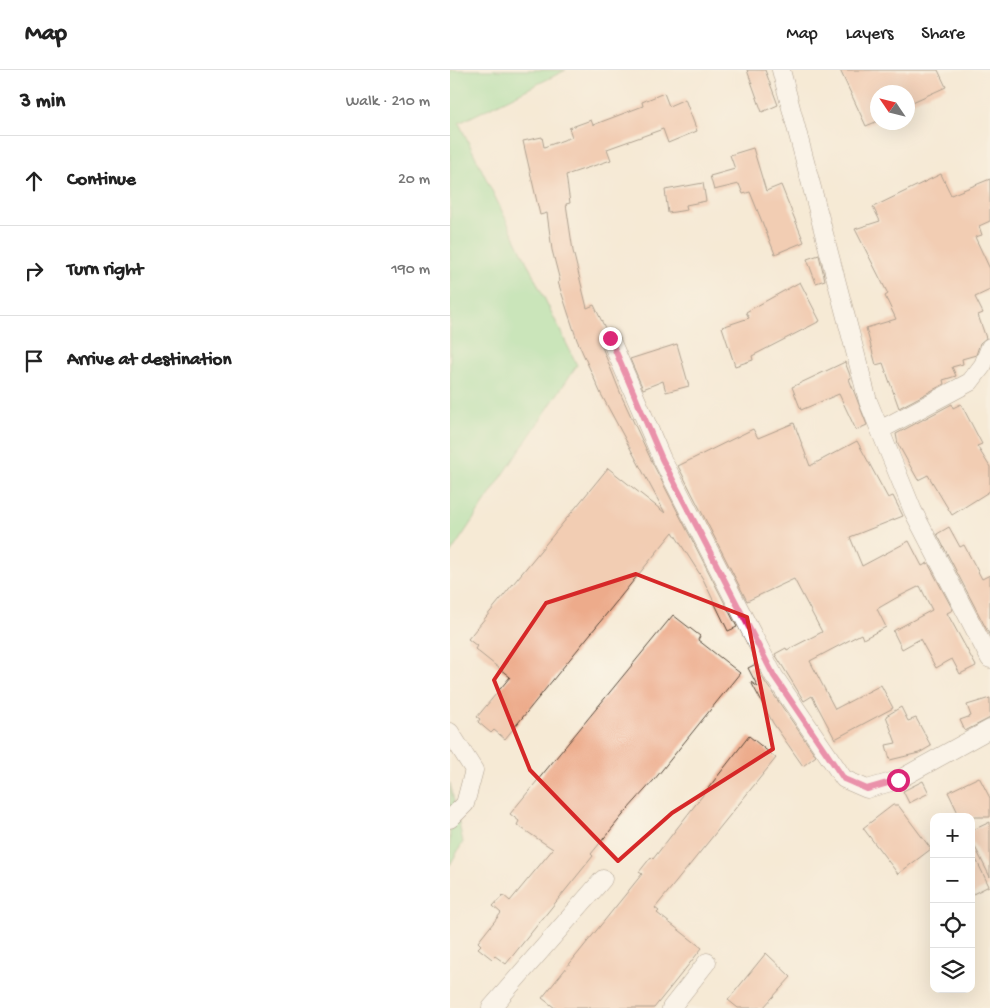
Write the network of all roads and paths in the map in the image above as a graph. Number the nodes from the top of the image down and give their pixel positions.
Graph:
1 (781, 70) edge
2 (610, 338) dead end
3 (990, 347) edge
4 (880, 430) junction
5 (990, 659) edge
6 (990, 729) edge
7 (450, 732) edge
8 (450, 819) edge
9 (603, 879) dead end
10 (707, 962) dead end
11 (491, 1008) edge
12 (671, 1008) edge

1 - 4 street
2 - 6 street
3 - 4 street
4 - 5 street
7 - 8 street
9 - 11 street
10 - 12 street

